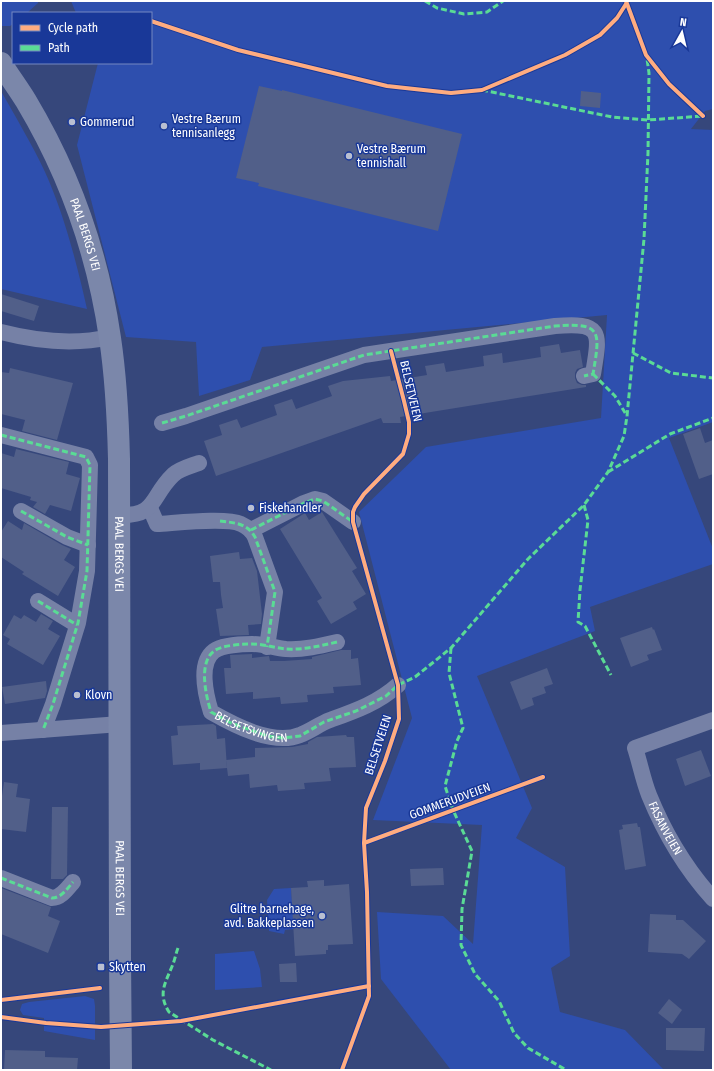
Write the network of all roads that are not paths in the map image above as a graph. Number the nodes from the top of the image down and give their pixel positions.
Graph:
1 (1, 63) edge
2 (1, 332) edge
3 (110, 337) junction
4 (584, 376) dead end
5 (162, 422) dead end
6 (1, 435) edge
7 (198, 463) dead end
8 (150, 508) junction
9 (21, 512) dead end
10 (119, 515) junction
11 (353, 522) dead end
12 (251, 530) junction
13 (88, 545) junction
14 (38, 601) dead end
15 (77, 625) junction
16 (337, 642) dead end
17 (267, 647) junction
18 (398, 685) dead end
19 (713, 720) edge
20 (120, 724) junction
21 (43, 730) junction
22 (1, 733) edge
23 (1, 878) edge
24 (73, 882) dead end
25 (713, 898) edge
26 (121, 1070) edge

1 - 3 street, PAAL BERGS VEI
2 - 3 street
3 - 10 street, PAAL BERGS VEI
4 - 5 street, BELSETVEIEN
6 - 13 street
7 - 8 street
8 - 10 street
8 - 12 street
9 - 13 street
10 - 20 street, PAAL BERGS VEI
11 - 12 street
12 - 17 street
13 - 15 street
14 - 15 street
15 - 21 street
16 - 17 street, BELSETSVINGEN
17 - 18 street, BELSETSVINGEN
19 - 25 street, FASANVEIEN
20 - 21 street
20 - 26 street, PAAL BERGS VEI
21 - 22 street
23 - 24 street

